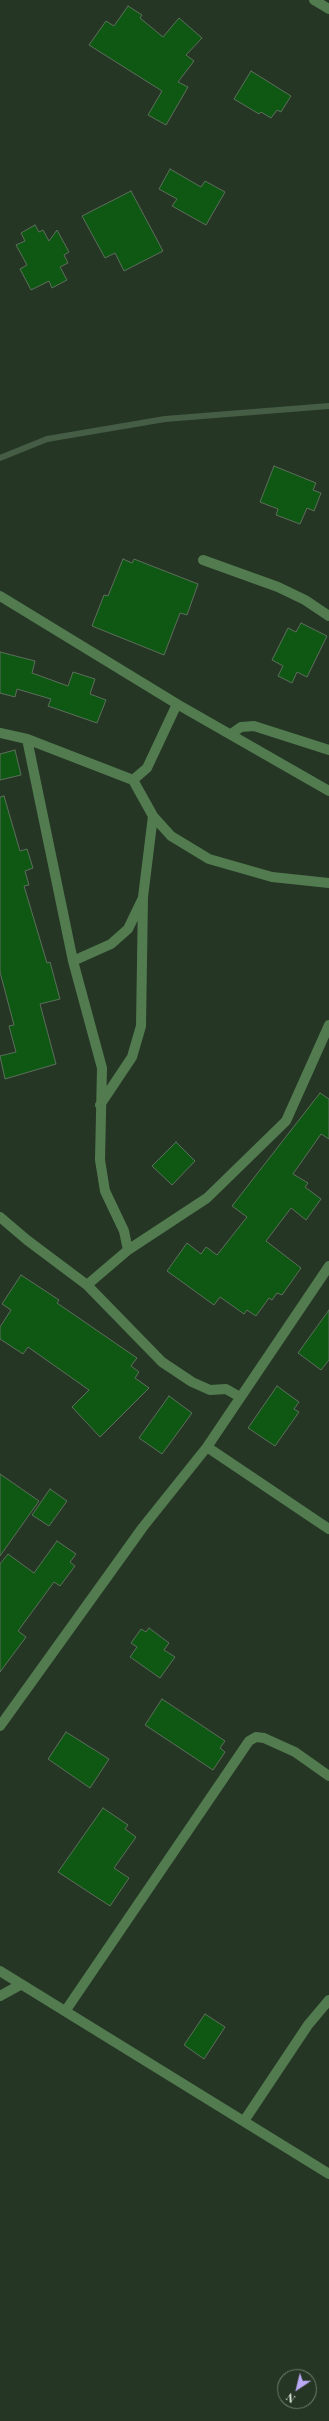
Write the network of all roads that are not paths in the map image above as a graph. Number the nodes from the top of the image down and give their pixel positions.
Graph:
1 (314, 0) edge
2 (329, 9) edge
3 (203, 560) dead end
4 (0, 596) edge
5 (329, 616) edge
6 (177, 704) junction
7 (0, 733) edge
8 (231, 734) junction
9 (27, 739) junction
10 (329, 750) edge
11 (133, 780) junction
12 (329, 791) edge
13 (153, 816) junction
14 (329, 883) edge
15 (143, 896) junction
16 (73, 961) junction
17 (329, 1025) edge
18 (100, 1105) junction
19 (0, 1217) edge
20 (128, 1250) junction
21 (329, 1266) edge
22 (325, 1281) edge
23 (87, 1285) junction
24 (240, 1397) junction
25 (206, 1447) junction
26 (329, 1529) edge
27 (0, 1726) edge
28 (329, 1776) edge
29 (0, 1971) edge
30 (20, 1985) junction
31 (0, 1996) edge
32 (329, 2000) edge
33 (66, 2010) junction
34 (244, 2121) junction
35 (329, 2174) edge

1 - 2 street
3 - 5 street
4 - 6 street
6 - 8 street
6 - 11 street
7 - 9 street
8 - 10 street
8 - 12 street
9 - 11 street
9 - 16 street
11 - 13 street
13 - 14 street
13 - 15 street
15 - 16 street
15 - 18 street
16 - 18 street
17 - 20 street
18 - 20 street
19 - 23 street
20 - 23 street
21 - 22 street
22 - 24 street
23 - 24 street
24 - 25 street
25 - 26 street
25 - 27 street
28 - 33 street
29 - 30 street
30 - 31 street
30 - 33 street
32 - 34 street
33 - 34 street
34 - 35 street

